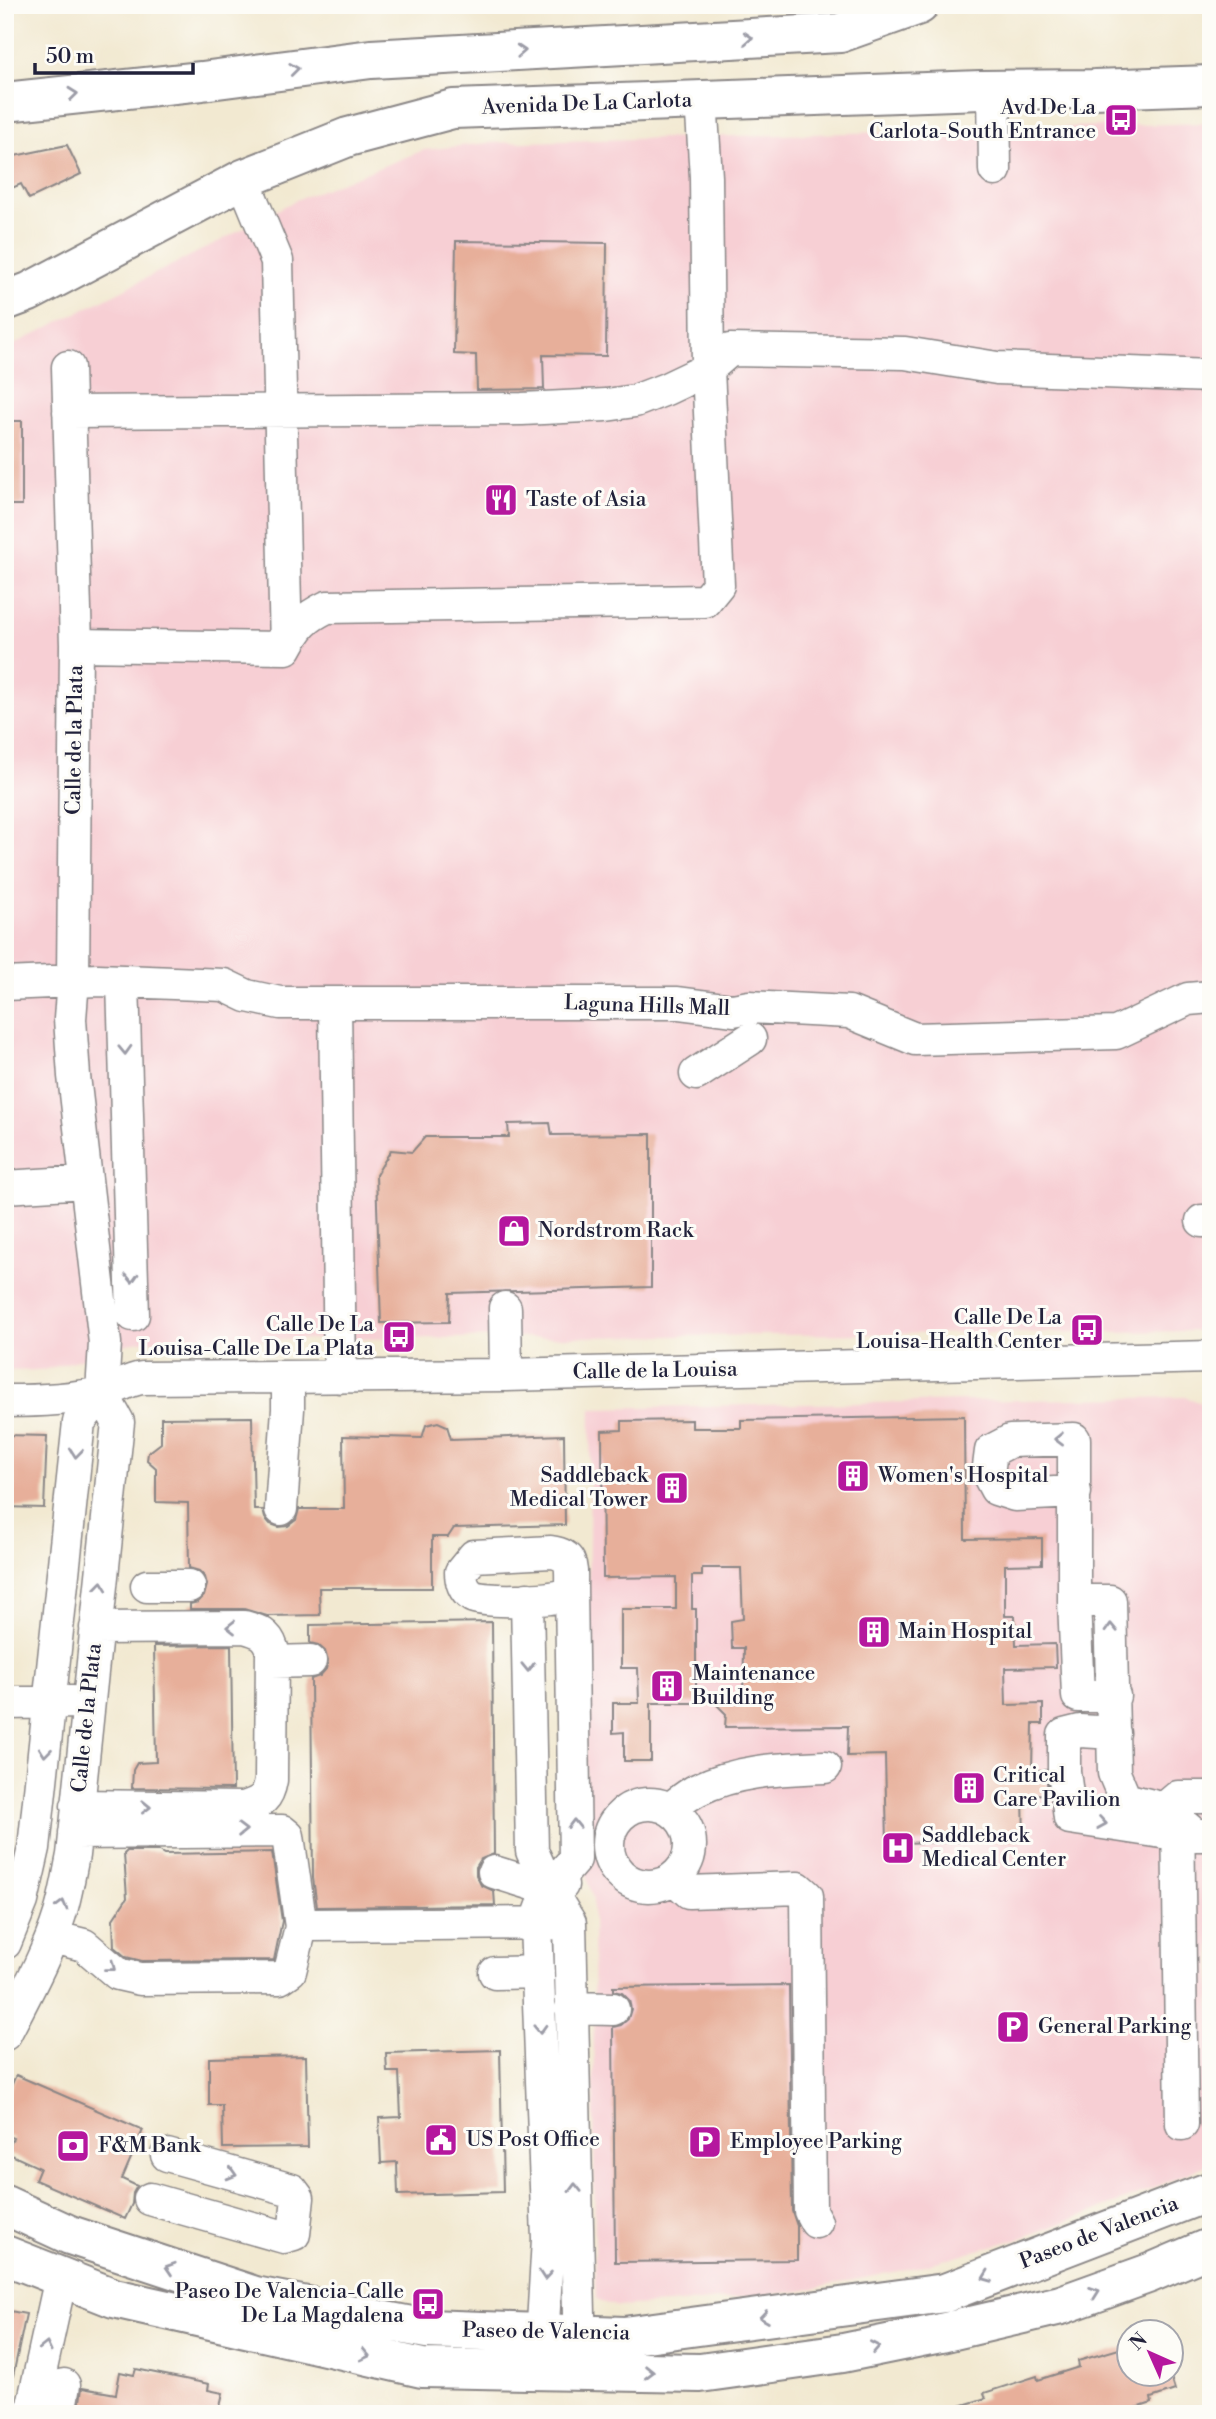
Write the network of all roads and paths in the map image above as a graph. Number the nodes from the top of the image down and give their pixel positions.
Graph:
1 (919, 5) edge
2 (1211, 85) edge
3 (994, 90) junction
4 (701, 99) junction
5 (5, 102) edge
6 (995, 170) dead end
7 (243, 179) junction
8 (5, 301) edge
9 (68, 367) dead end
10 (708, 369) junction
11 (1211, 376) edge
12 (280, 410) junction
13 (69, 412) junction
14 (76, 645) junction
15 (286, 648) junction
16 (73, 980) junction
17 (123, 982) junction
18 (5, 984) edge
19 (1211, 998) edge
20 (335, 1003) junction
21 (750, 1040) dead end
22 (696, 1074) dead end
23 (86, 1182) junction
24 (5, 1186) edge
25 (505, 1308) dead end
26 (133, 1315) dead end
27 (1211, 1357) edge
28 (506, 1375) junction
29 (288, 1377) junction
30 (340, 1377) junction
31 (102, 1393) junction
32 (5, 1401) edge
33 (1074, 1492) dead end
34 (281, 1510) dead end
35 (147, 1586) dead end
36 (189, 1586) dead end
37 (571, 1587) junction
38 (527, 1599) junction
39 (96, 1628) junction
40 (310, 1652) dead end
41 (272, 1655) junction
42 (50, 1702) junction
43 (91, 1702) junction
44 (5, 1703) edge
45 (1114, 1733) junction
46 (825, 1767) dead end
47 (1211, 1797) edge
48 (670, 1809) junction
49 (1173, 1810) junction
50 (76, 1820) junction
51 (1211, 1835) edge
52 (612, 1866) junction
53 (674, 1878) junction
54 (514, 1882) junction
55 (569, 1923) junction
56 (536, 1924) junction
57 (301, 1927) junction
58 (52, 1937) junction
59 (5, 1944) edge
60 (538, 1972) junction
61 (495, 1973) dead end
62 (571, 2017) junction
63 (613, 2017) dead end
64 (9, 2018) edge
65 (1182, 2124) dead end
66 (167, 2155) dead end
67 (1211, 2191) edge
68 (150, 2199) dead end
69 (5, 2206) edge
70 (816, 2222) dead end
71 (1211, 2247) edge
72 (5, 2255) edge
73 (61, 2277) junction
74 (540, 2351) junction
75 (580, 2352) junction
76 (31, 2414) edge

5 -> 1 main road
2 - 3 main road, Avenida De La Carlota
3 - 4 main road, Avenida De La Carlota
3 - 6 street
4 - 7 main road, Avenida De La Carlota
4 - 10 street
7 - 8 main road, Avenida De La Carlota
7 - 12 street
9 - 13 street
10 - 11 street
10 - 12 street
10 - 15 street
12 - 13 street
12 - 15 street
13 - 14 street
14 - 15 street, Calle de la Plata
14 - 16 street, Calle de la Plata
16 - 17 street, Laguna Hills Mall
16 - 18 street, Laguna Hills Mall
16 - 23 street, Calle de la Plata
17 - 20 street, Laguna Hills Mall
17 -> 26 street
19 - 20 street, Laguna Hills Mall
20 - 30 street
21 - 22 street
23 - 24 street
23 - 31 street, Calle de la Plata
25 - 28 street
27 - 28 street, Calle de la Louisa
28 - 30 street, Calle de la Louisa
29 - 30 street, Calle de la Louisa
29 - 31 street, Calle de la Louisa
29 - 34 street
31 - 32 street
39 -> 31 street, Calle de la Plata
31 -> 42 street, Calle de la Plata
33 - 45 street
35 - 36 street
37 - 38 street
37 - 38 street
54 -> 37 street
38 -> 54 street
41 -> 39 street
39 - 43 street, Calle de la Plata
40 - 41 street
50 -> 41 street
42 - 43 street
42 - 44 street
42 -> 59 street, Calle de la Plata
43 - 50 street, Calle de la Plata
45 - 49 street
45 -> 49 street
46 - 48 street
47 - 49 street
48 - 52 street
48 - 53 street
49 - 51 street
49 - 65 street
50 -> 57 street
58 -> 50 street, Calle de la Plata
52 - 53 street
52 - 54 street
53 - 70 street
54 - 55 street
54 - 56 street
55 - 56 street
55 - 62 street
56 - 57 street
56 - 60 street
58 -> 57 street
58 - 64 street, Calle de la Plata
60 - 61 street
60 -> 74 street
62 - 63 street
75 -> 62 street
66 -> 68 street
67 -> 75 main road, Paseo de Valencia
74 -> 69 main road, Paseo de Valencia
75 -> 71 main road, Paseo de Valencia
72 - 73 main road, Paseo de Valencia
73 -> 74 main road, Paseo de Valencia
76 -> 73 street
74 - 75 main road, Paseo de Valencia

